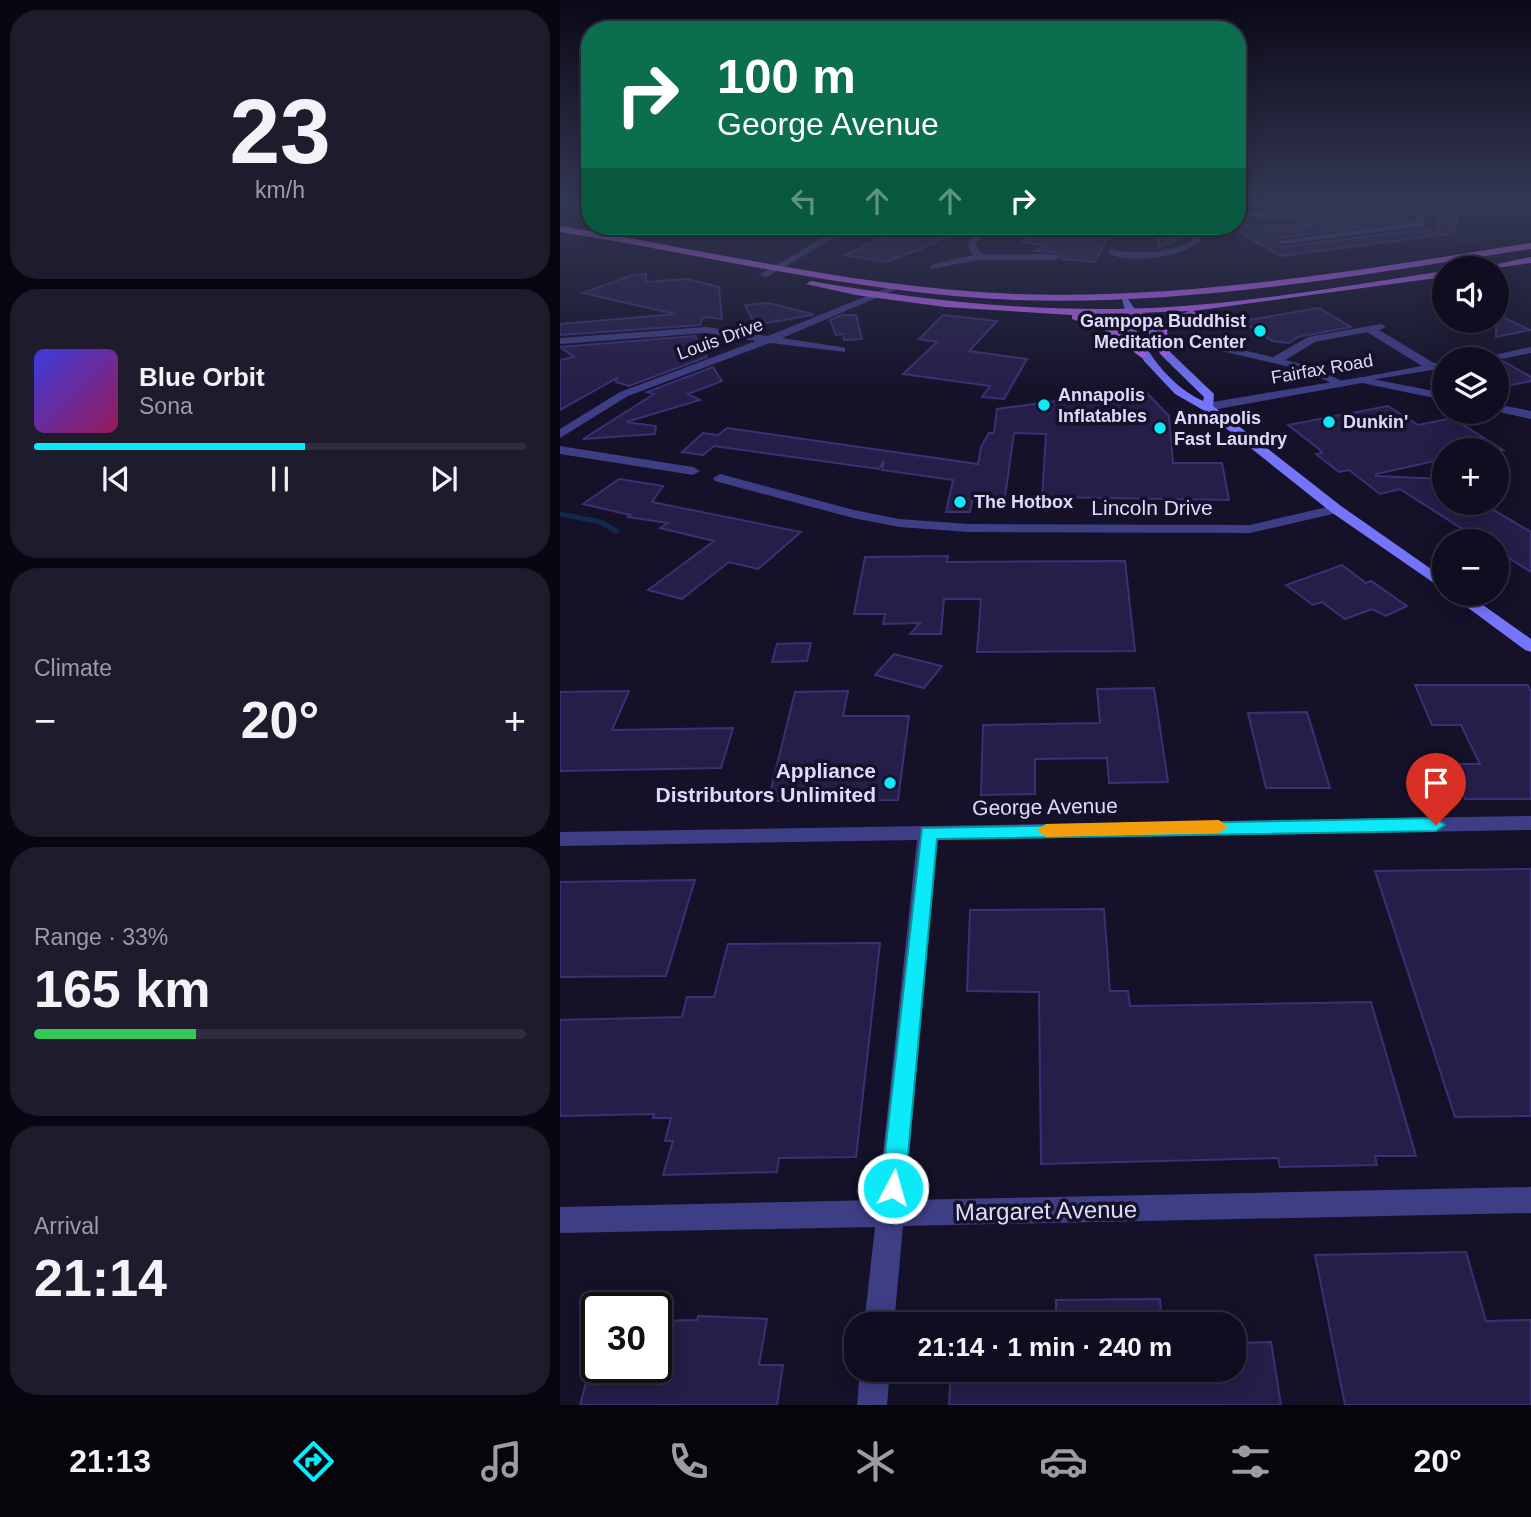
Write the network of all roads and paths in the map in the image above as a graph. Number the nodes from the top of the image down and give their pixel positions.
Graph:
1 (716, 266) edge
2 (780, 266) joint
3 (940, 266) edge
4 (1399, 266) edge
5 (934, 267) dead end
6 (764, 275) junction
7 (1432, 276) edge
8 (897, 287) junction
9 (873, 296) junction
10 (1123, 299) junction
11 (1236, 304) junction
12 (1003, 310) junction
13 (1130, 310) junction
14 (1381, 327) dead end
15 (1369, 329) junction
16 (1224, 337) dead end
17 (773, 338) junction
18 (560, 341) edge
19 (841, 349) dead end
20 (1531, 350) edge
21 (1165, 353) junction
22 (1509, 354) edge
23 (1142, 355) junction
24 (1276, 360) junction
25 (1432, 363) edge
26 (1432, 367) edge
27 (1362, 380) junction
28 (1340, 384) junction
29 (1432, 395) edge
30 (1207, 407) junction
31 (1509, 411) edge
32 (1531, 415) edge
33 (560, 434) edge
34 (560, 450) edge
35 (692, 471) dead end
36 (720, 478) dead end
37 (1336, 509) junction
38 (1432, 577) edge
39 (1473, 606) edge
40 (1531, 647) edge
41 (1531, 823) edge
42 (928, 833) junction
43 (560, 839) edge
44 (1531, 1200) edge
45 (890, 1215) junction
46 (560, 1220) edge
47 (880, 1312) edge
48 (874, 1382) edge
49 (872, 1405) edge

1 - 6 main road
2 - 6 street
2 - 8 main road
3 - 5 street
4 - 10 main road
6 - 9 main road
7 - 11 main road
8 - 9 street, Louis Drive
8 - 10 main road
9 - 12 main road
9 - 17 street, Louis Drive
10 - 13 main road
11 - 13 main road
11 - 21 main road
12 - 13 main road
12 - 23 main road
13 - 21 main road
13 - 23 main road
14 - 15 street
15 - 24 street
15 - 25 street
16 - 24 street
17 - 18 street
17 - 19 street
17 - 33 street, Louis Drive
20 - 22 street
21 - 30 main road
23 - 30 main road
24 - 28 street
26 - 27 street, Fairfax Road
27 - 28 street, Fairfax Road
27 - 29 street
28 - 30 street, Fairfax Road
30 - 37 main road
31 - 32 street
34 - 35 street
36 - 37 street, Lincoln Drive
37 - 38 main road
39 - 40 main road
41 - 42 street, George Avenue
42 - 43 street, George Avenue
42 - 45 street
44 - 45 street, Margaret Avenue
45 - 46 street, Margaret Avenue
45 - 47 street
48 - 49 street

